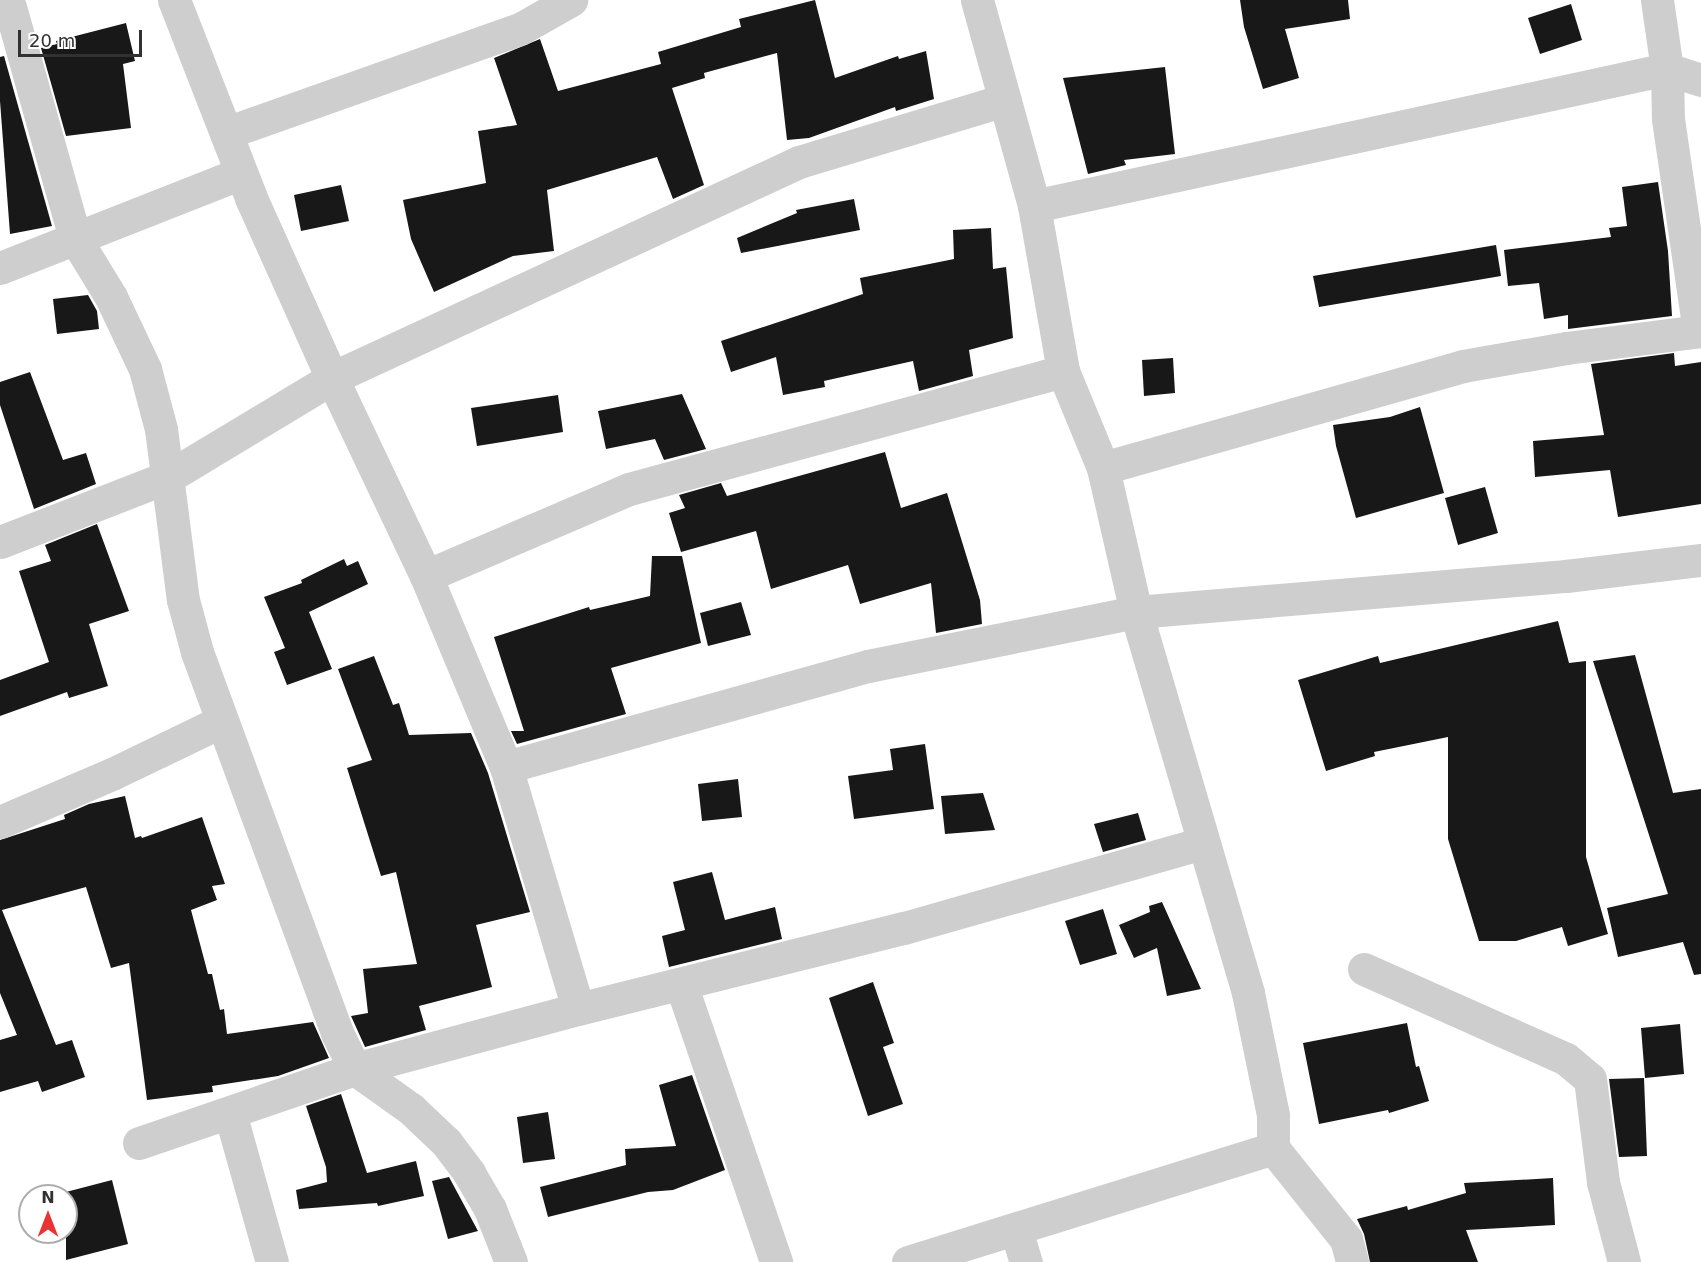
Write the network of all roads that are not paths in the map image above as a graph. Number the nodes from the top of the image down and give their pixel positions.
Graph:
1 (174, 0) edge
2 (571, 0) edge
3 (977, 0) edge
4 (1658, 0) edge
5 (14, 6) edge
6 (1667, 69) junction
7 (1701, 80) edge
8 (1005, 100) junction
9 (226, 133) junction
10 (241, 173) junction
11 (1034, 206) junction
12 (75, 238) junction
13 (0, 268) edge
14 (1700, 331) edge
15 (1063, 371) junction
16 (332, 378) junction
17 (1103, 468) junction
18 (168, 477) junction
19 (0, 542) edge
20 (1701, 560) edge
21 (426, 576) junction
22 (1136, 612) junction
23 (220, 722) junction
24 (506, 767) junction
25 (0, 822) edge
26 (1203, 843) junction
27 (1364, 969) dead end
28 (681, 984) junction
29 (578, 1008) junction
30 (355, 1070) junction
31 (230, 1113) junction
32 (139, 1143) dead end
33 (1273, 1148) junction
34 (1016, 1230) junction
35 (272, 1262) edge
36 (511, 1262) edge
37 (776, 1262) edge
38 (908, 1262) edge
39 (1026, 1262) edge
40 (1352, 1262) edge
41 (1624, 1262) edge

1 - 9 street
2 - 9 street
3 - 8 street
4 - 6 street
5 - 12 street
6 - 7 street
6 - 11 street
6 - 14 street
8 - 11 street
8 - 16 street
9 - 10 street
10 - 12 street
10 - 16 street
11 - 15 street
12 - 13 street
12 - 18 street
14 - 17 street
15 - 17 street
15 - 21 street
16 - 18 street
16 - 21 street
17 - 22 street
18 - 19 street
18 - 23 street
20 - 22 street
21 - 24 street
22 - 24 street
22 - 26 street
23 - 25 street
23 - 30 street
24 - 29 street
26 - 28 street
26 - 33 street
27 - 41 street
28 - 29 street
28 - 37 street
29 - 30 street
30 - 31 street
30 - 36 street
31 - 32 street
31 - 35 street
33 - 34 street
33 - 40 street
34 - 38 street
34 - 39 street

